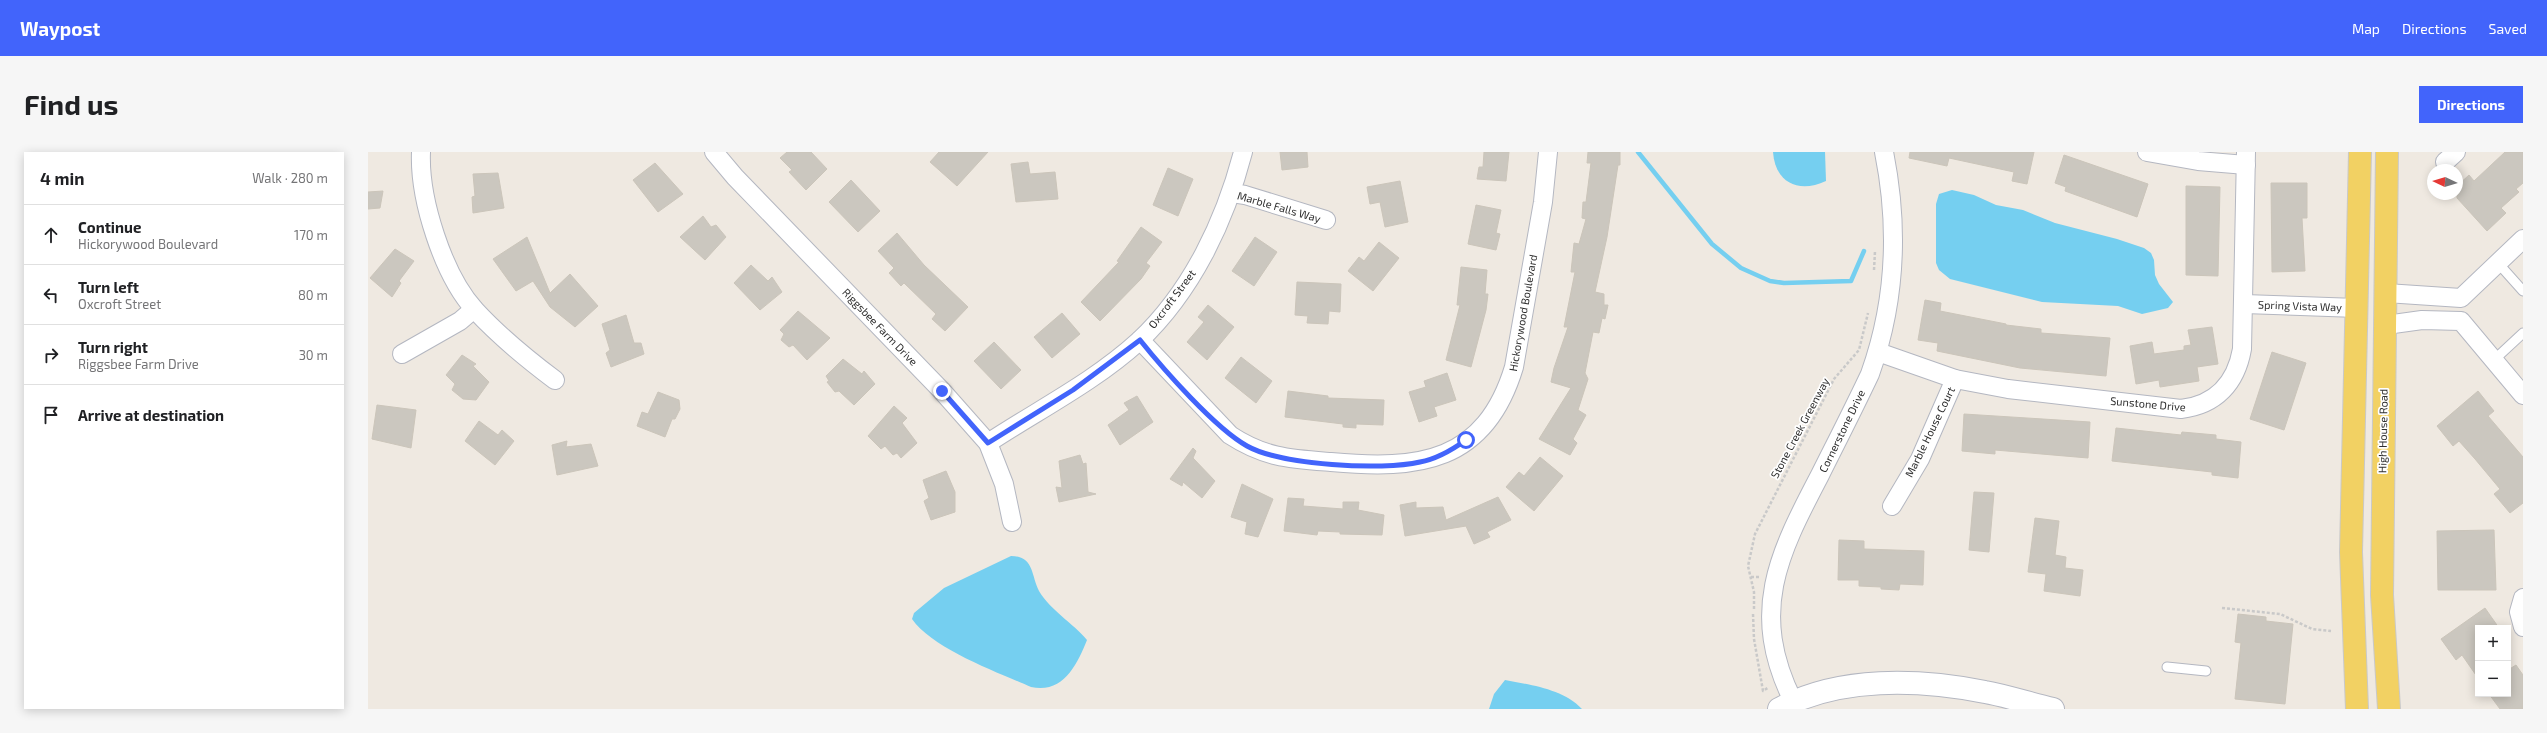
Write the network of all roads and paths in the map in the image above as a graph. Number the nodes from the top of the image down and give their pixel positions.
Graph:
1 (421, 152) edge
2 (714, 152) edge
3 (1243, 152) edge
4 (1548, 152) edge
5 (1884, 152) edge
6 (2147, 152) edge
7 (2360, 152) edge
8 (2387, 152) edge
9 (2246, 158) edge
10 (1232, 193) junction
11 (1326, 220) dead end
12 (2523, 239) edge
13 (1875, 250) dead end
14 (2498, 262) junction
15 (1874, 273) dead end
16 (2523, 291) edge
17 (2386, 293) junction
18 (2461, 298) junction
19 (2244, 304) junction
20 (2357, 308) junction
21 (474, 309) junction
22 (1869, 309) dead end
23 (2461, 321) junction
24 (2386, 325) junction
25 (2523, 334) edge
26 (1140, 340) junction
27 (1878, 352) junction
28 (402, 354) dead end
29 (2494, 360) junction
30 (1955, 379) junction
31 (555, 380) dead end
32 (2523, 395) edge
33 (988, 443) junction
34 (1892, 506) dead end
35 (1012, 522) dead end
36 (2523, 598) edge
37 (2222, 608) dead end
38 (2523, 627) edge
39 (2331, 631) dead end
40 (2167, 667) dead end
41 (2206, 671) dead end
42 (1764, 691) dead end
43 (1786, 705) edge
44 (2053, 709) edge
45 (2357, 709) edge
46 (2389, 709) edge

1 - 21 street
2 - 33 street, Riggsbee Farm Drive
3 - 10 street, Oxcroft Street
4 - 26 street, Hickorywood Boulevard
5 - 27 street, Cornerstone Drive
6 - 9 street
7 - 20 main road
8 - 17 main road, High House Road
9 - 19 street, Sunstone Drive
10 - 11 street, Marble Falls Way
10 - 26 street, Oxcroft Street
12 - 14 street
13 - 15 path
14 - 16 lane
14 - 18 street
17 - 18 street
17 - 24 main road, High House Road
18 - 23 street
19 - 20 street, Spring Vista Way
19 - 30 street, Sunstone Drive
20 - 45 main road
21 - 28 street
21 - 31 street
22 - 42 path, Stone Creek Greenway
23 - 24 street
23 - 29 street
24 - 46 main road, High House Road
25 - 29 lane
26 - 33 street, Oxcroft Street
27 - 30 street, Sunstone Drive
27 - 43 street, Cornerstone Drive
29 - 32 street
30 - 34 street, Marble House Court
33 - 35 street, Riggsbee Farm Drive
36 - 38 street
37 - 39 path
40 - 41 lane
43 - 44 street

